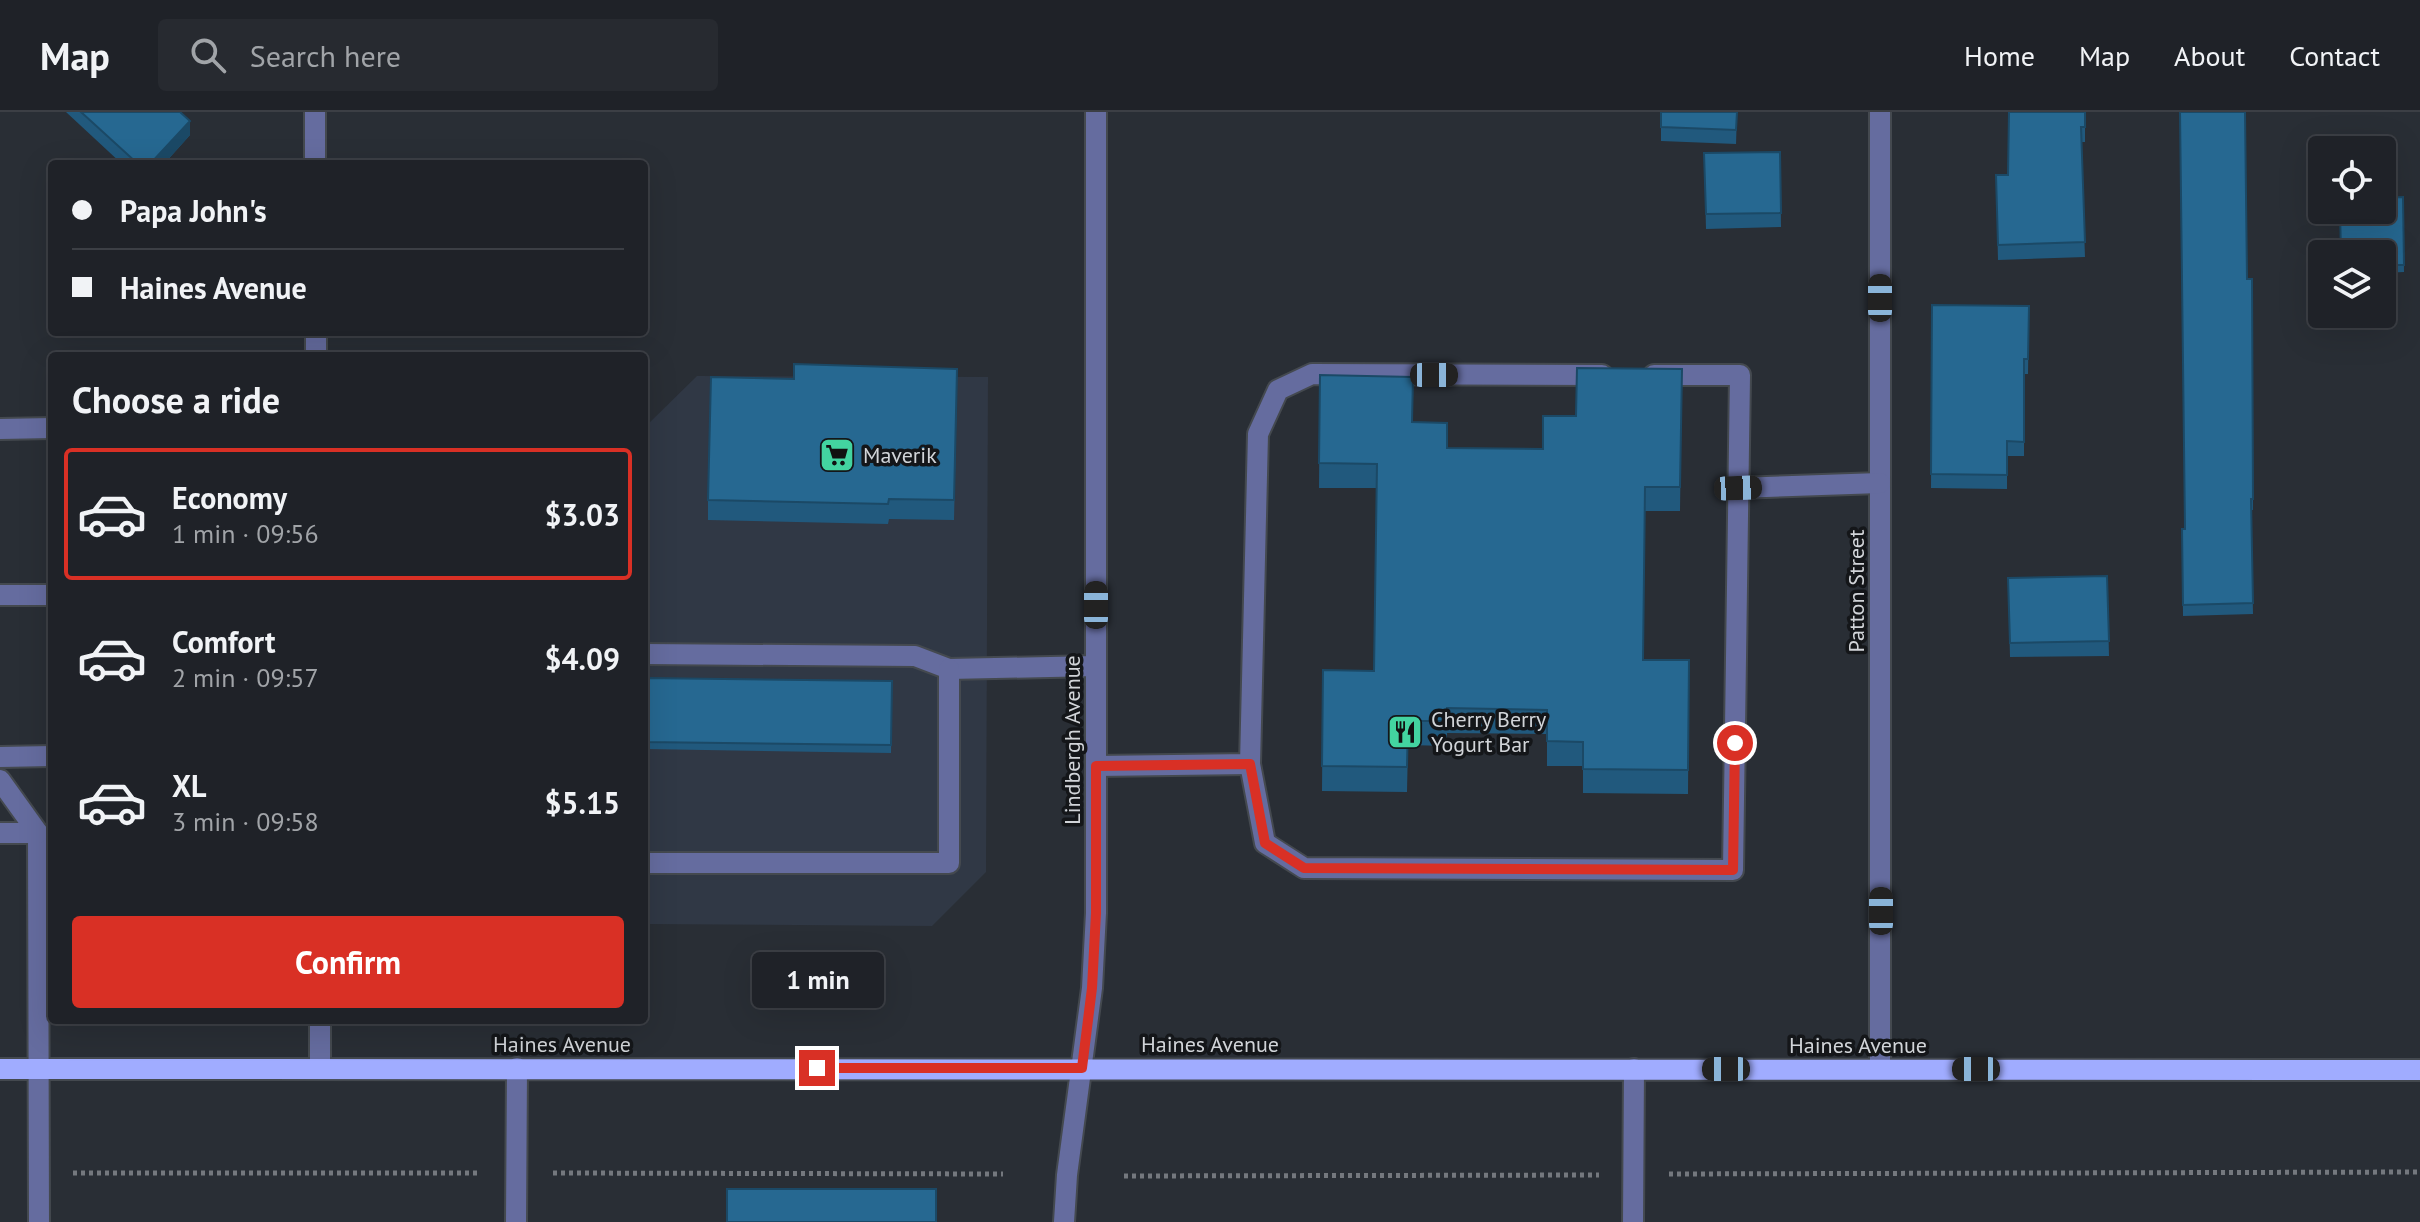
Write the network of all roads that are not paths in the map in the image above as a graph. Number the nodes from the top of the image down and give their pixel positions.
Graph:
1 (315, 112) edge
2 (1096, 112) edge
3 (1880, 112) edge
4 (315, 160) edge
5 (48, 428) edge
6 (0, 429) edge
7 (1880, 483) junction
8 (1738, 488) junction
9 (0, 595) edge
10 (48, 595) edge
11 (648, 654) edge
12 (1096, 666) junction
13 (949, 669) junction
14 (48, 756) edge
15 (0, 757) edge
16 (1250, 764) junction
17 (1096, 766) junction
18 (0, 780) edge
19 (0, 833) edge
20 (38, 833) junction
21 (648, 863) edge
22 (45, 882) edge
23 (320, 1024) edge
24 (320, 1068) junction
25 (517, 1068) junction
26 (1082, 1068) junction
27 (0, 1069) edge
28 (40, 1069) junction
29 (1634, 1069) junction
30 (1880, 1069) junction
31 (2420, 1070) edge
32 (39, 1222) edge
33 (516, 1222) edge
34 (1064, 1222) edge
35 (1633, 1222) edge

1 - 4 street
2 - 12 street, Lindbergh Avenue
3 - 7 street, Patton Street
5 - 6 street
7 - 8 street
7 - 30 street, Patton Street
8 - 16 street
8 - 16 street
9 - 10 street
11 - 13 street
12 - 13 street
12 - 17 street, Lindbergh Avenue
13 - 21 street
14 - 15 street
16 - 17 street
17 - 26 street, Lindbergh Avenue
18 - 20 street
19 - 20 street
20 - 22 street
22 - 28 street
23 - 24 street
24 - 25 main road, Haines Avenue
24 - 28 main road, Haines Avenue
25 - 26 main road, Haines Avenue
25 - 33 street
26 - 29 main road, Haines Avenue
26 - 34 street, Lindbergh Avenue
27 - 28 main road, Haines Avenue
28 - 32 street
29 - 30 main road, Haines Avenue
29 - 35 street
30 - 31 main road, Haines Avenue

